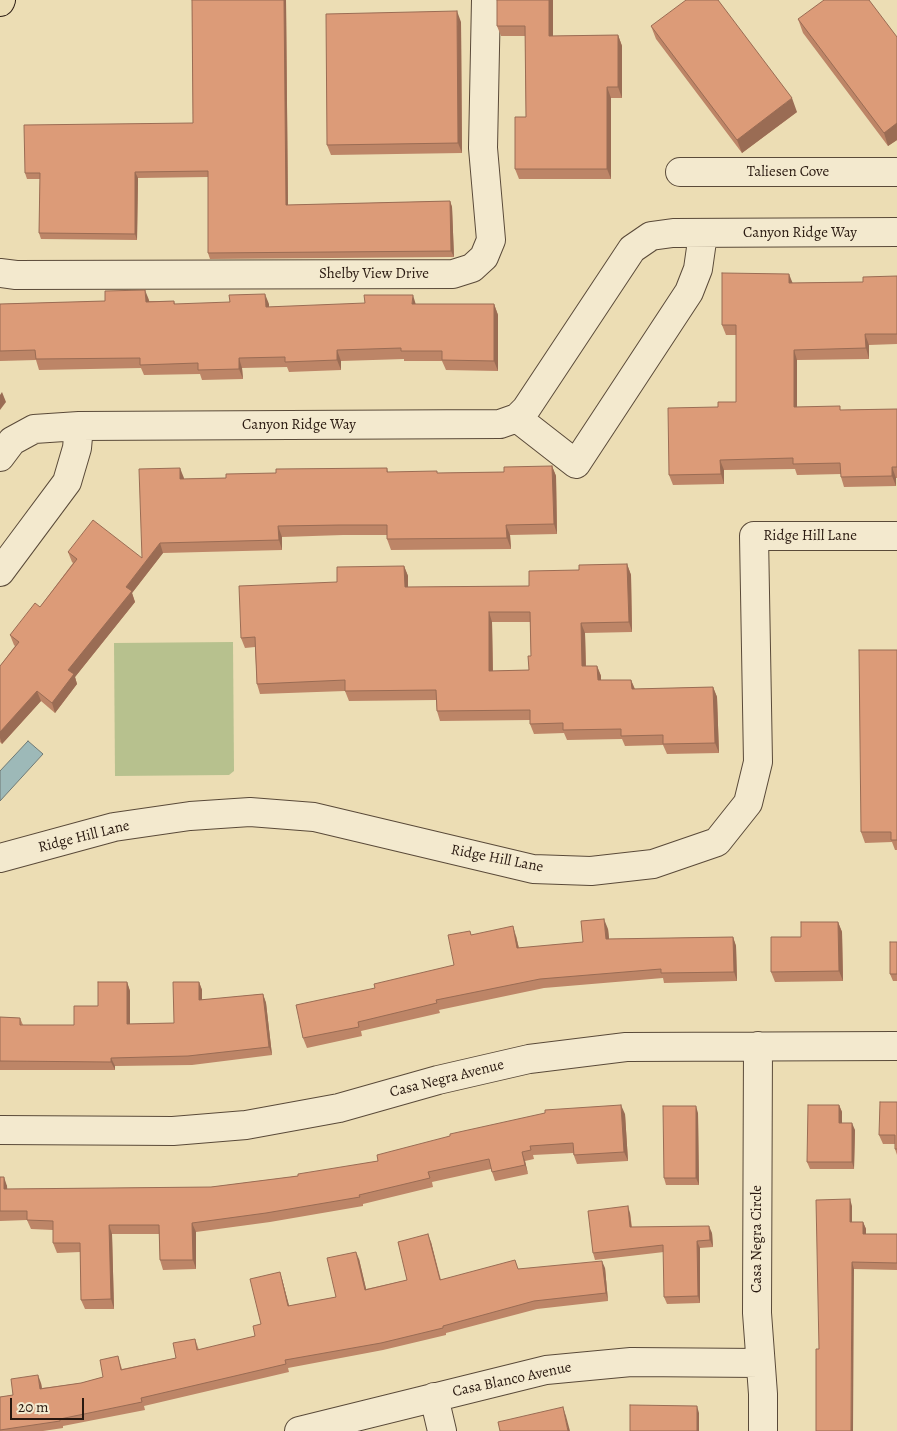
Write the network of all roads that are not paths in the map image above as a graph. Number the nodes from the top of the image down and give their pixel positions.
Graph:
1 (486, 0) edge
2 (680, 172) dead end
3 (897, 172) edge
4 (897, 232) edge
5 (703, 234) junction
6 (0, 273) edge
7 (517, 418) junction
8 (79, 426) junction
9 (0, 457) edge
10 (897, 536) edge
11 (0, 572) edge
12 (0, 858) edge
13 (758, 1046) junction
14 (897, 1046) edge
15 (0, 1130) edge
16 (760, 1363) junction
17 (434, 1397) junction
18 (298, 1431) edge
19 (442, 1431) edge
20 (763, 1431) edge

1 - 6 street, Shelby View Drive
2 - 3 street, Taliesen Cove
4 - 5 street, Canyon Ridge Way
5 - 7 street, Canyon Ridge Way
5 - 7 street
7 - 8 street, Canyon Ridge Way
8 - 9 street, Canyon Ridge Way
8 - 11 street
10 - 12 street, Ridge Hill Lane
13 - 14 street, Casa Negra Avenue
13 - 15 street, Casa Negra Avenue
13 - 16 street, Casa Negra Circle
16 - 17 street, Casa Blanco Avenue
16 - 20 street, Casa Negra Circle
17 - 18 street, Casa Blanco Avenue
17 - 19 street

